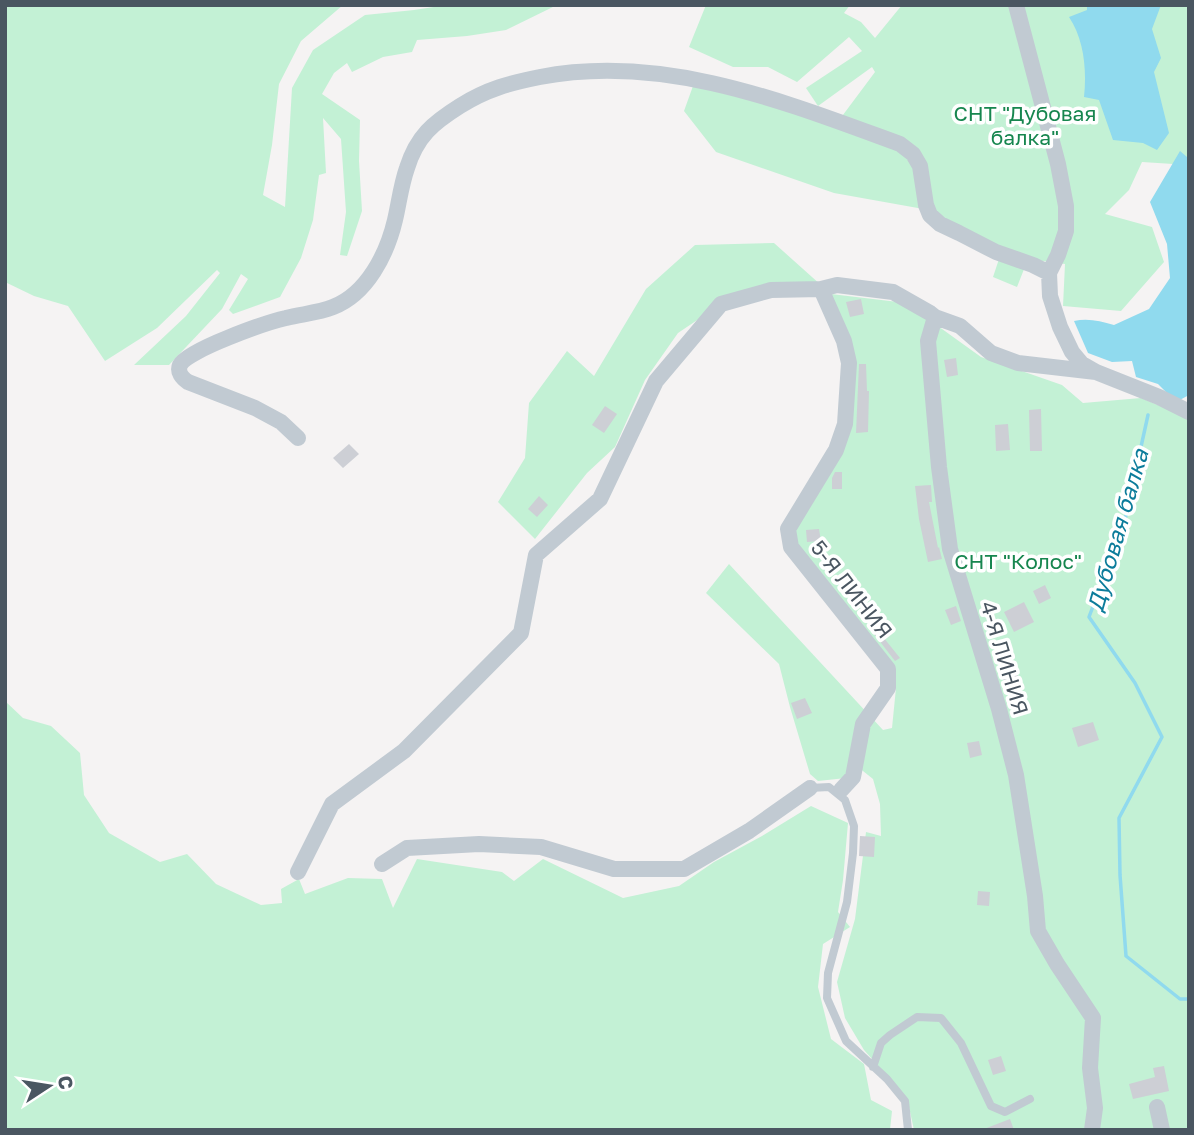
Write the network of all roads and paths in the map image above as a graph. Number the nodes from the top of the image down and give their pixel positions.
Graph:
1 (1016, 5) edge
2 (1049, 272) junction
3 (821, 289) junction
4 (935, 317) junction
5 (1096, 372) junction
6 (1189, 412) edge
7 (298, 438) dead end
8 (810, 788) joint
9 (841, 790) dead end
10 (382, 864) dead end
11 (298, 872) dead end
12 (873, 1066) junction
13 (1030, 1099) dead end
14 (1157, 1107) dead end
15 (908, 1130) edge
16 (1092, 1130) edge
17 (1162, 1130) edge

1 - 2 street
2 - 5 street
2 - 7 street
3 - 4 street
3 - 9 street, 5-Я ЛИНИЯ
3 - 11 street
4 - 5 street
4 - 16 street, 4-Я ЛИНИЯ
5 - 6 street
8 - 10 street
8 - 12 lane
12 - 13 lane
12 - 15 lane
14 - 17 street

